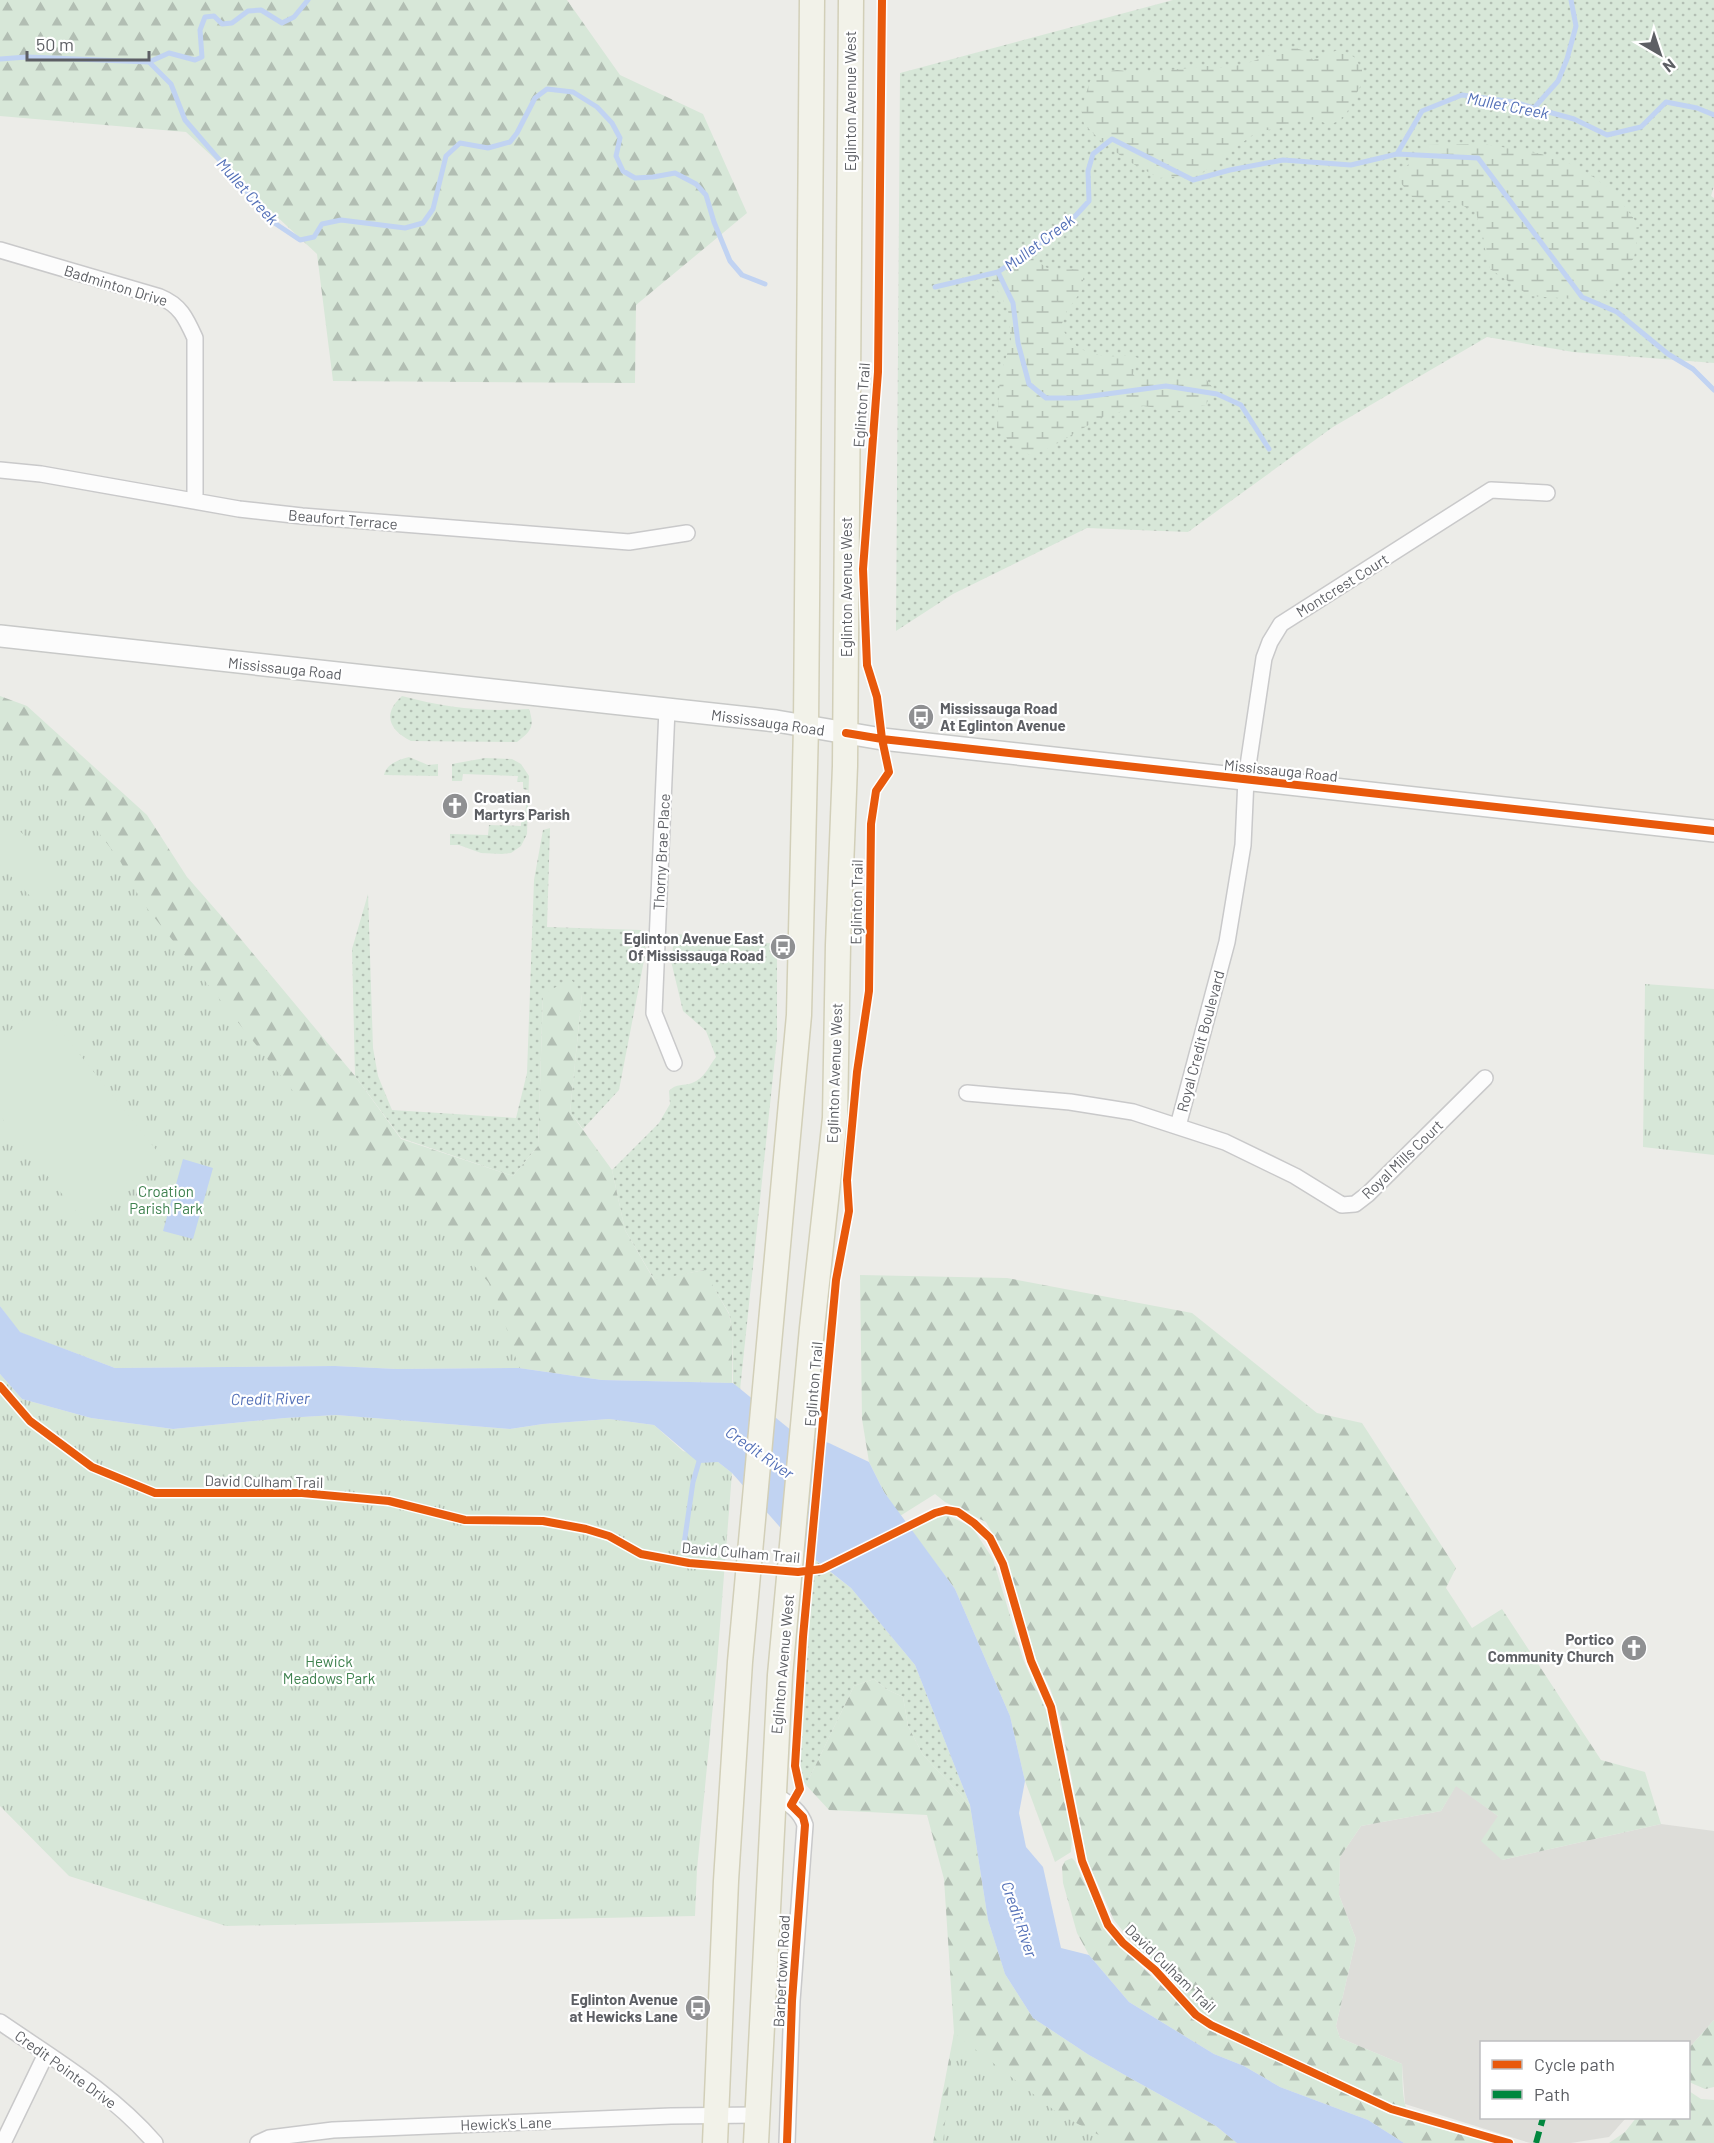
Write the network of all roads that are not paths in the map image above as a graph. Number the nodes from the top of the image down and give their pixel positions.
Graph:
1 (812, 0) edge
2 (851, 0) edge
3 (0, 250) edge
4 (0, 470) edge
5 (1547, 493) dead end
6 (195, 501) junction
7 (687, 533) dead end
8 (0, 636) edge
9 (667, 709) junction
10 (806, 726) junction
11 (846, 733) junction
12 (1246, 779) junction
13 (1714, 831) edge
14 (674, 1063) dead end
15 (1485, 1078) dead end
16 (967, 1093) dead end
17 (1178, 1126) junction
18 (772, 1793) junction
19 (0, 2022) edge
20 (46, 2054) junction
21 (716, 2115) junction
22 (756, 2115) junction
23 (3, 2143) edge
24 (155, 2143) edge
25 (258, 2143) edge
26 (715, 2143) edge
27 (756, 2143) edge
28 (787, 2143) edge

1 - 10 main road
2 - 11 main road, Eglinton Avenue West
3 - 6 street, Badminton Drive
4 - 6 street, Beaufort Terrace
5 - 12 street, Montcrest Court
6 - 7 street, Beaufort Terrace
8 - 9 main road, Mississauga Road
9 - 10 main road, Mississauga Road
9 - 14 street, Thorny Brae Place
10 - 11 main road, Mississauga Road
10 - 21 main road
11 - 12 main road, Mississauga Road
11 - 18 main road, Eglinton Avenue West
12 - 13 main road, Mississauga Road
12 - 17 street, Royal Credit Boulevard
15 - 17 street, Royal Mills Court
16 - 17 street, Royal Credit Boulevard
18 - 22 main road, Eglinton Avenue West
18 - 28 street, Barbertown Road
19 - 20 street, Credit Pointe Drive
20 - 23 street
20 - 24 street, Credit Pointe Drive
21 - 22 street, Hewick's Lane
21 - 25 street, Hewick's Lane
21 - 26 main road
22 - 27 main road, Eglinton Avenue West

